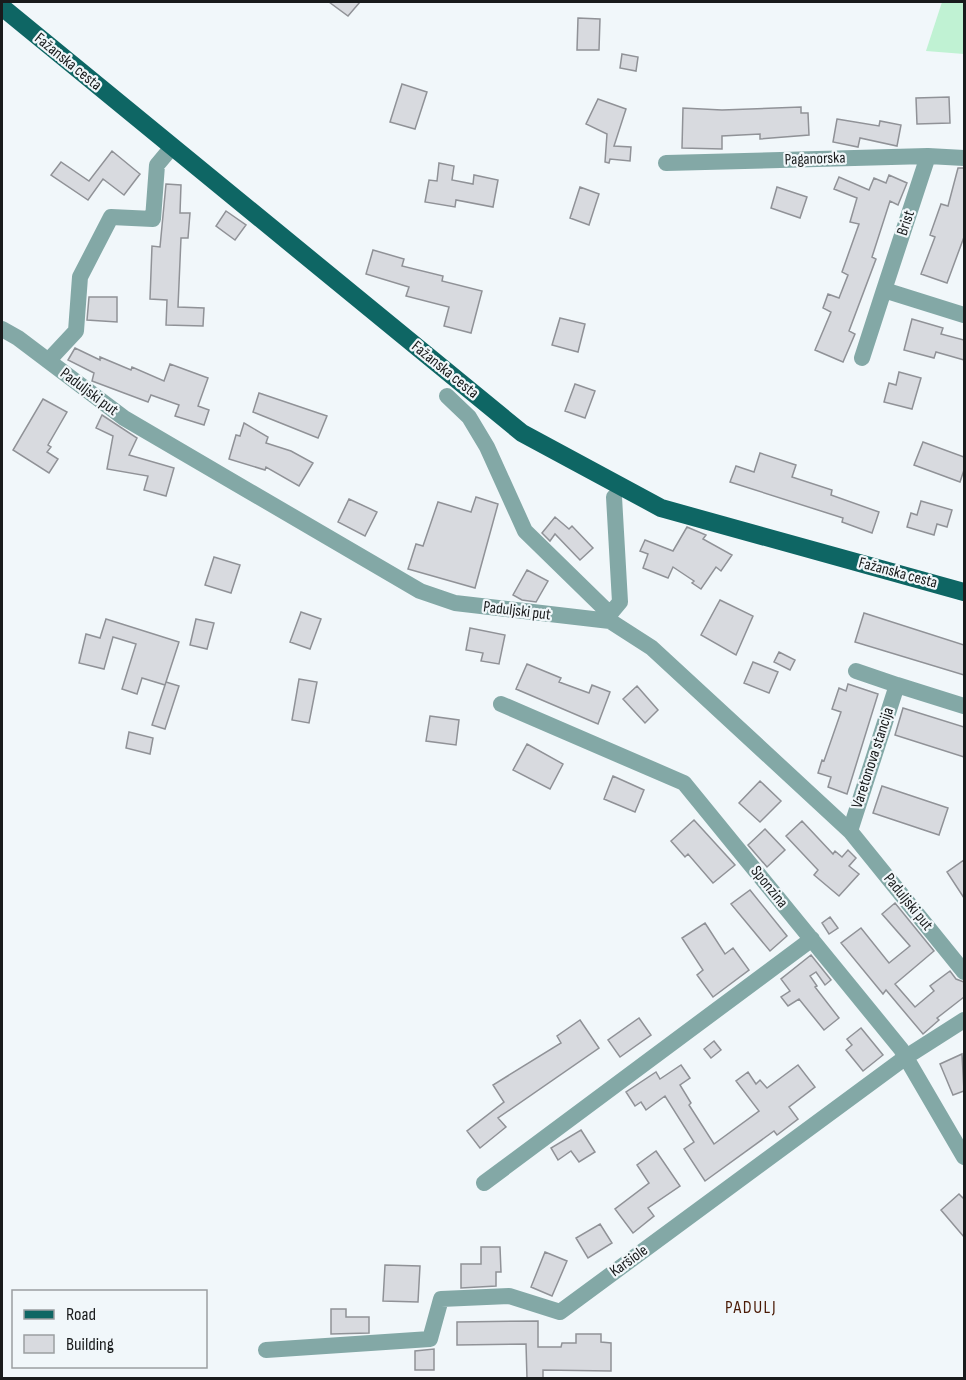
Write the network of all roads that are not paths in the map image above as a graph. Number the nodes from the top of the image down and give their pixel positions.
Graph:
1 (2, 7) edge
2 (172, 147) junction
3 (928, 156) junction
4 (964, 158) edge
5 (666, 163) dead end
6 (884, 290) junction
7 (964, 315) edge
8 (2, 329) edge
9 (862, 358) dead end
10 (48, 361) junction
11 (447, 396) dead end
12 (614, 497) dead end
13 (964, 592) edge
14 (610, 618) junction
15 (856, 671) dead end
16 (897, 685) junction
17 (501, 704) dead end
18 (964, 706) edge
19 (850, 831) junction
20 (812, 939) junction
21 (964, 972) edge
22 (964, 1020) edge
23 (906, 1057) junction
24 (964, 1157) edge
25 (484, 1183) dead end
26 (267, 1350) dead end

1 - 2 main road, Fažanska cesta
2 - 10 street
2 - 13 main road, Fažanska cesta
3 - 4 street, Paganorska
3 - 5 street, Paganorska
3 - 6 street, Brist
6 - 7 street
6 - 9 street, Brist
8 - 10 street, Paduljski put
10 - 14 street, Paduljski put
11 - 14 street
12 - 14 street
14 - 19 street, Paduljski put
15 - 16 street, Varetonova stancija
16 - 18 street, Varetonova stancija
16 - 19 street, Varetonova stancija
17 - 20 street, Sponzina
19 - 21 street, Paduljski put
20 - 23 street, Sponzina
20 - 25 street
22 - 23 street, Karšiole
23 - 24 street, Sponzina
23 - 26 street, Karšiole

